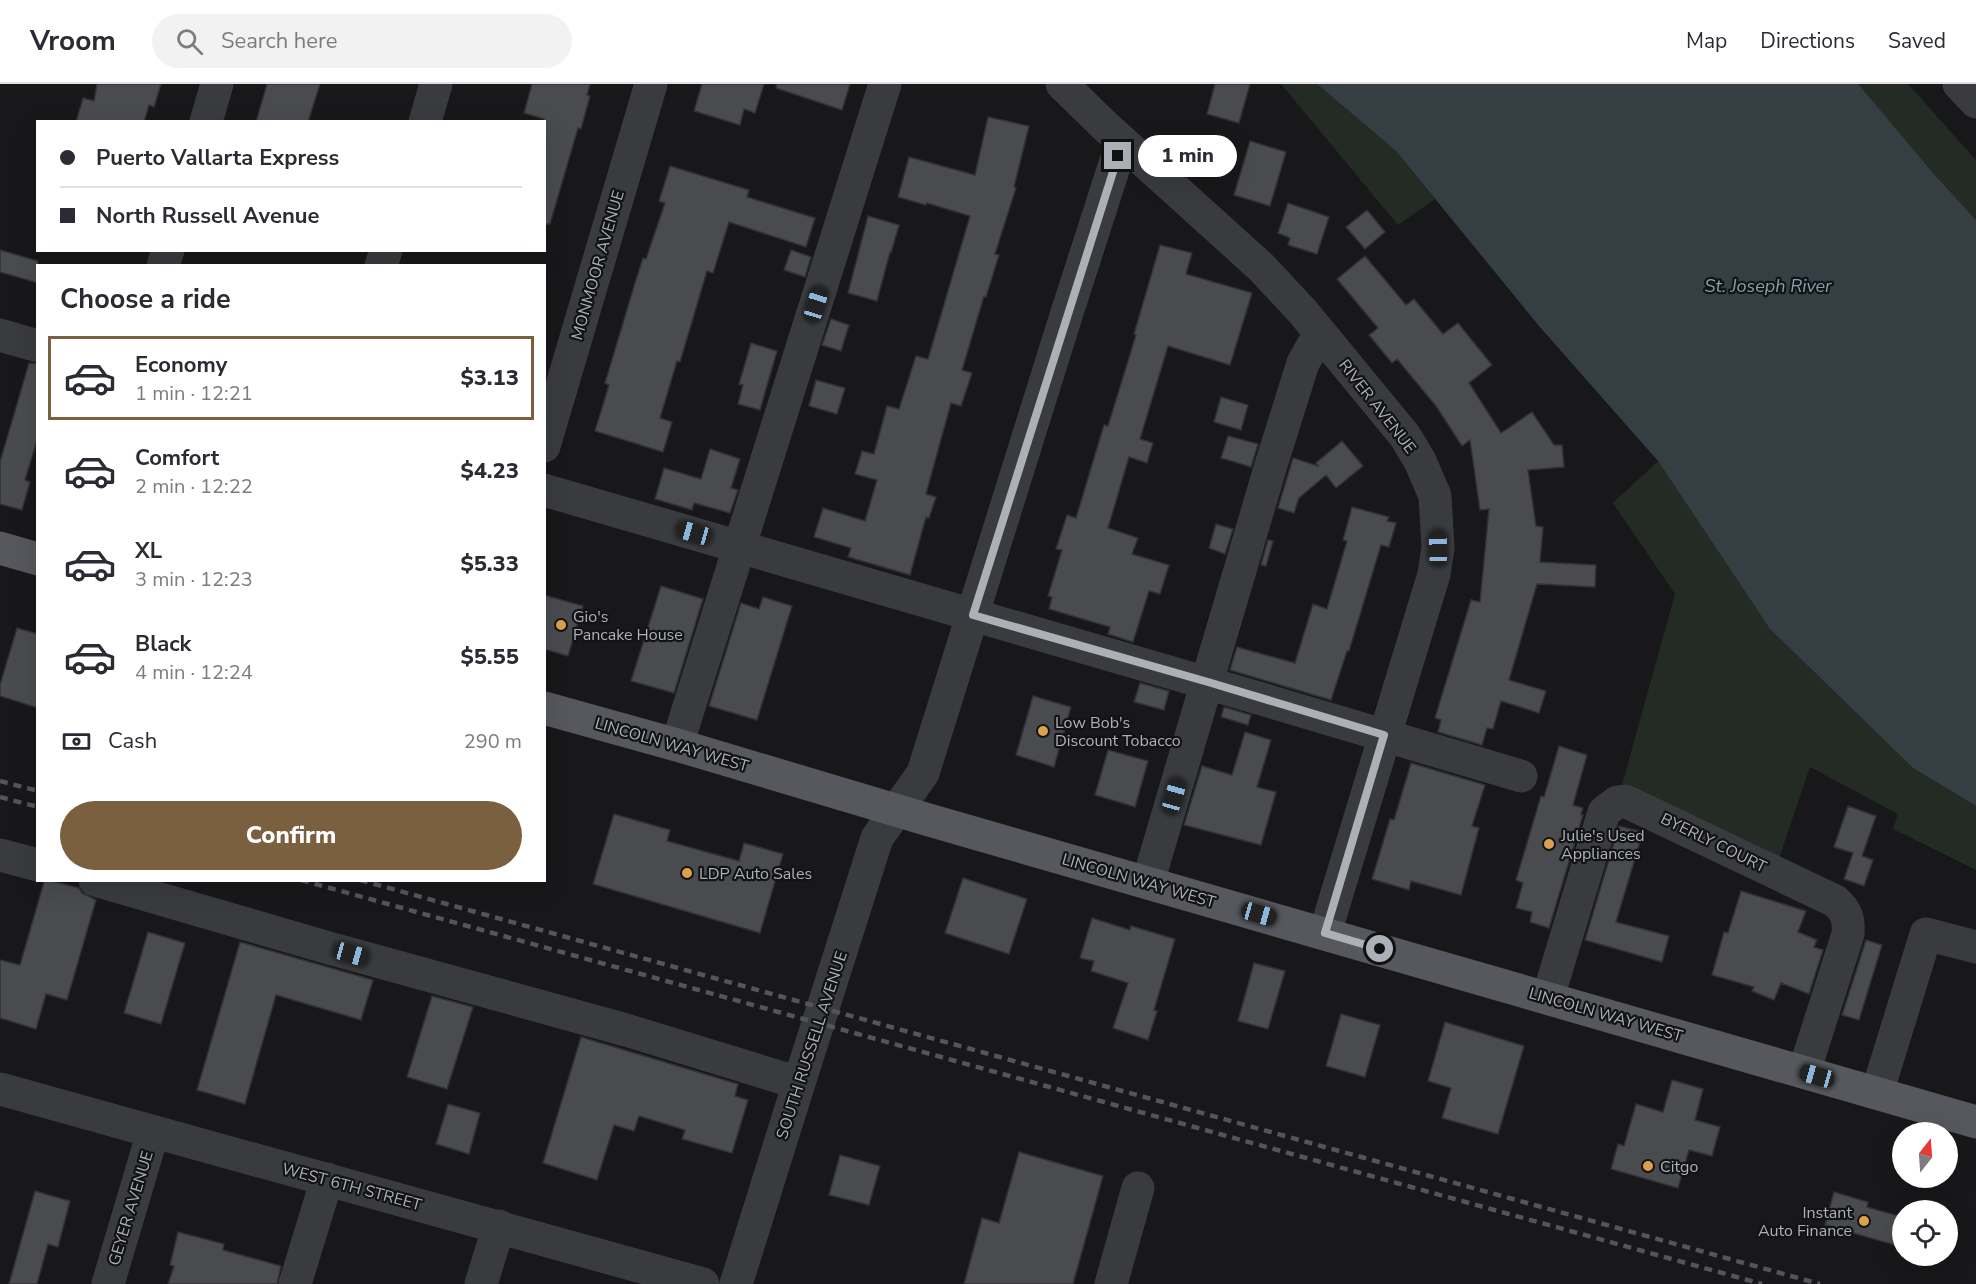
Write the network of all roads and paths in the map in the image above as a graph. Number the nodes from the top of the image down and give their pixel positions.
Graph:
1 (217, 84) edge
2 (436, 84) edge
3 (651, 84) edge
4 (885, 84) edge
5 (1062, 84) edge
6 (1959, 84) edge
7 (1976, 102) edge
8 (207, 120) edge
9 (426, 120) edge
10 (1122, 142) junction
11 (1320, 333) junction
12 (0, 335) edge
13 (36, 345) edge
14 (546, 439) edge
15 (546, 491) edge
16 (740, 546) junction
17 (0, 548) edge
18 (36, 558) edge
19 (973, 615) junction
20 (1208, 682) junction
21 (546, 709) edge
22 (1384, 735) junction
23 (677, 745) junction
24 (1521, 776) dead end
25 (897, 810) junction
26 (0, 855) edge
27 (36, 864) edge
28 (101, 882) edge
29 (1149, 882) junction
30 (1325, 933) junction
31 (1976, 947) edge
32 (1548, 998) junction
33 (1804, 1072) junction
34 (798, 1083) junction
35 (0, 1089) edge
36 (1877, 1093) junction
37 (1976, 1122) edge
38 (153, 1132) junction
39 (327, 1179) junction
40 (1138, 1188) dead end
41 (499, 1226) junction
42 (108, 1284) edge
43 (295, 1284) edge
44 (481, 1284) edge
45 (703, 1284) edge
46 (736, 1284) edge
47 (1111, 1284) edge

1 - 8 street
2 - 9 street
3 - 14 street, MONMOOR AVENUE
4 - 16 street
5 - 10 street, RIVER AVENUE
6 - 7 street
10 - 11 street, RIVER AVENUE
10 - 19 street, SOUTH RUSSELL AVENUE
11 - 20 street
11 - 22 street, RIVER AVENUE
12 - 13 street
15 - 16 street
16 - 19 street
16 - 23 street
17 - 18 main road
19 - 20 street
19 - 25 street, SOUTH RUSSELL AVENUE
20 - 22 street
20 - 29 street
21 - 23 main road, LINCOLN WAY WEST
22 - 24 street
22 - 30 street, RIVER AVENUE
23 - 25 main road, LINCOLN WAY WEST
25 - 29 main road, LINCOLN WAY WEST
25 - 34 street, SOUTH RUSSELL AVENUE
26 - 27 street
28 - 34 street
29 - 30 main road, LINCOLN WAY WEST
30 - 32 main road, LINCOLN WAY WEST
31 - 36 street
32 - 33 main road, LINCOLN WAY WEST
32 - 33 street, BYERLY COURT
33 - 36 main road, LINCOLN WAY WEST
34 - 46 street, SOUTH RUSSELL AVENUE
35 - 38 street, WEST 6TH STREET
36 - 37 main road, LINCOLN WAY WEST
38 - 39 street, WEST 6TH STREET
38 - 42 street, GEYER AVENUE
39 - 41 street, WEST 6TH STREET
39 - 43 street
40 - 47 street
41 - 44 street
41 - 45 street, WEST 6TH STREET

